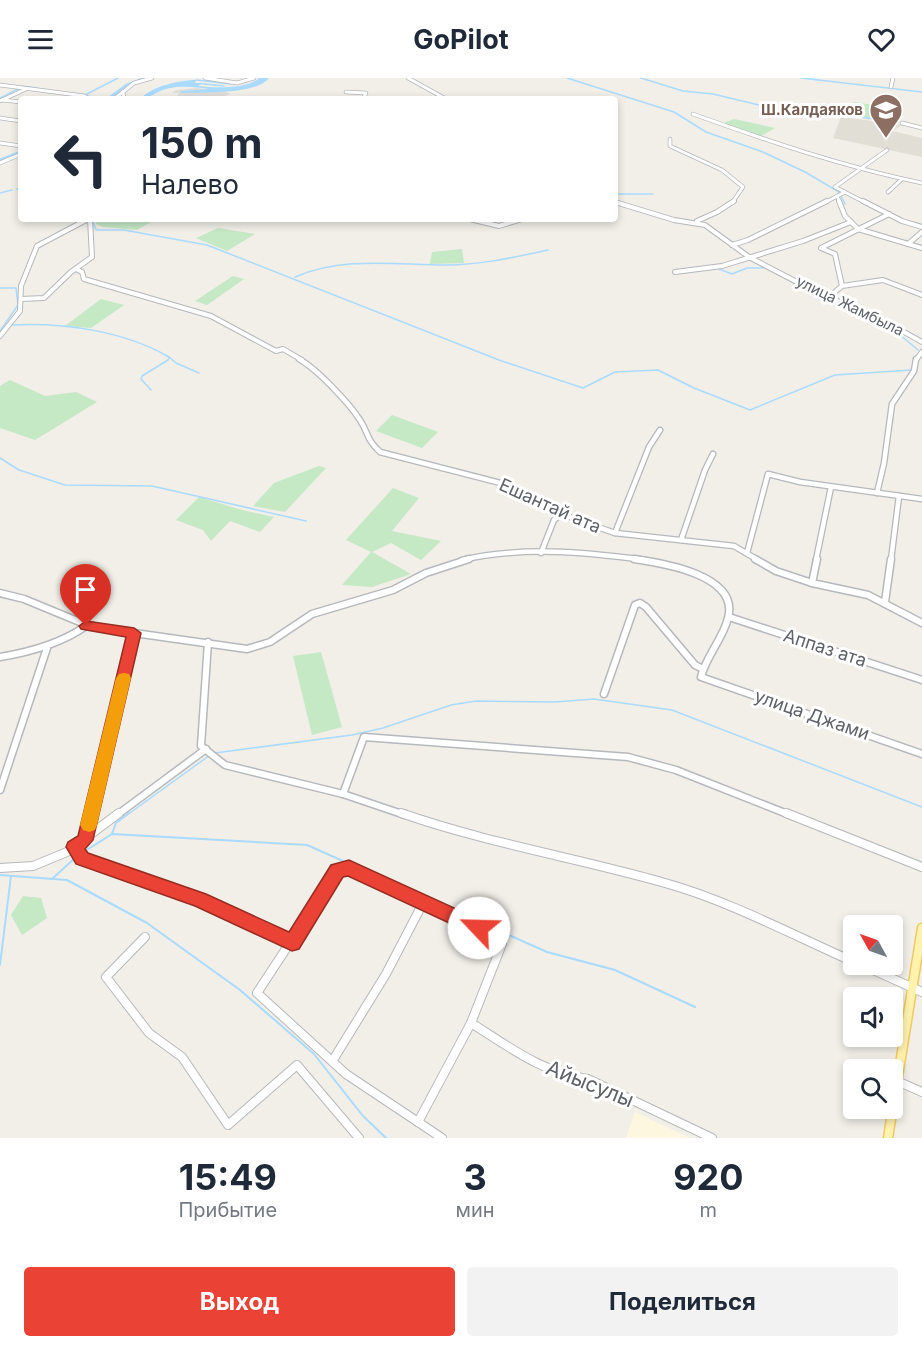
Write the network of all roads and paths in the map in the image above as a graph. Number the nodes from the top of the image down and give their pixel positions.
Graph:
1 (152, 78) edge
2 (205, 78) edge
3 (233, 78) edge
4 (255, 78) edge
5 (408, 78) edge
6 (893, 78) edge
7 (227, 81) junction
8 (0, 85) edge
9 (891, 87) dead end
10 (28, 88) junction
11 (123, 92) junction
12 (346, 92) dead end
13 (85, 96) edge
14 (118, 96) edge
15 (124, 96) edge
16 (364, 96) edge
17 (441, 96) edge
18 (0, 100) edge
19 (18, 102) edge
20 (693, 114) dead end
21 (0, 118) edge
22 (18, 121) edge
23 (902, 123) dead end
24 (922, 128) edge
25 (670, 139) dead end
26 (0, 143) edge
27 (18, 146) edge
28 (887, 150) dead end
29 (18, 155) edge
30 (0, 163) edge
31 (862, 169) junction
32 (902, 179) junction
33 (922, 179) edge
34 (920, 183) edge
35 (845, 192) junction
36 (888, 192) dead end
37 (837, 196) junction
38 (618, 203) edge
39 (889, 214) junction
40 (84, 222) edge
41 (89, 222) edge
42 (482, 222) edge
43 (512, 222) edge
44 (851, 222) junction
45 (698, 223) junction
46 (858, 229) junction
47 (922, 230) edge
48 (908, 244) junction
49 (732, 245) junction
50 (922, 248) edge
51 (749, 257) junction
52 (76, 269) junction
53 (675, 272) dead end
54 (842, 286) junction
55 (922, 295) edge
56 (829, 297) junction
57 (21, 299) junction
58 (0, 336) edge
59 (922, 342) edge
60 (922, 352) edge
61 (660, 430) dead end
62 (713, 454) dead end
63 (831, 487) junction
64 (877, 493) junction
65 (899, 496) junction
66 (922, 499) edge
67 (563, 513) junction
68 (615, 533) junction
69 (681, 540) junction
70 (541, 553) junction
71 (747, 553) junction
72 (812, 583) junction
73 (0, 593) edge
74 (885, 602) junction
75 (729, 617) junction
76 (922, 623) edge
77 (86, 626) junction
78 (134, 633) junction
79 (208, 642) junction
80 (47, 648) junction
81 (0, 657) edge
82 (703, 669) junction
83 (922, 680) edge
84 (604, 694) dead end
85 (206, 749) junction
86 (922, 754) edge
87 (0, 790) edge
88 (343, 794) junction
89 (85, 840) junction
90 (74, 847) junction
91 (922, 867) edge
92 (0, 868) edge
93 (423, 903) junction
94 (922, 928) edge
95 (145, 938) dead end
96 (292, 942) junction
97 (843, 957) edge
98 (884, 975) edge
99 (912, 988) junction
100 (922, 992) edge
101 (471, 1023) junction
102 (901, 1059) edge
103 (333, 1060) junction
104 (903, 1084) edge
105 (922, 1092) edge
106 (891, 1119) edge
107 (418, 1122) junction
108 (359, 1138) edge
109 (442, 1138) edge
110 (712, 1138) edge
111 (888, 1138) edge

1 - 11 street
2 - 7 street
3 - 7 street
4 - 7 street
5 - 17 street
6 - 9 street
8 - 10 street
10 - 13 street
10 - 18 street
11 - 14 street
11 - 15 street
12 - 16 street
18 - 19 street
20 - 31 street
21 - 22 street
23 - 24 street
25 - 45 street
26 - 27 street
28 - 31 street
29 - 30 street
31 - 32 street
31 - 35 street
32 - 34 street
32 - 36 street
33 - 34 street
35 - 37 street
35 - 39 street
37 - 44 street
37 - 49 street
38 - 45 street, улица Жамбыла
39 - 46 street
39 - 47 street
40 - 57 street
41 - 52 street
42 - 43 street
44 - 46 street
44 - 51 street
45 - 49 street, улица Жамбыла
46 - 48 street
46 - 54 street
47 - 48 street
48 - 50 street
49 - 51 street, улица Жамбыла
51 - 53 street
51 - 56 street, улица Жамбыла
52 - 57 street
52 - 67 street, Ешантай ата
54 - 55 street
54 - 56 street
56 - 59 street, улица Жамбыла
57 - 58 street
60 - 64 street
61 - 68 street
62 - 69 street
63 - 64 street
63 - 71 street
63 - 72 street
64 - 65 street
65 - 66 street
65 - 74 street
67 - 68 street, Ешантай ата
67 - 70 street
68 - 69 street, Ешантай ата
69 - 71 street, Ешантай ата
70 - 75 street
70 - 79 street
71 - 72 street, Ешантай ата
72 - 74 street, Ешантай ата
73 - 77 street
74 - 76 street, Ешантай ата
75 - 82 street
75 - 83 street, Аппаз ата
77 - 78 street
77 - 80 street
78 - 79 street
78 - 89 street
79 - 85 street
80 - 81 street
80 - 87 street
82 - 84 street
82 - 86 street, улица Джами
85 - 88 street
85 - 89 street
88 - 91 street
88 - 97 street
89 - 90 street
90 - 92 street
90 - 96 street
93 - 96 street
93 - 101 street
93 - 103 street
94 - 99 main road
95 - 108 street
96 - 103 street
98 - 99 street
99 - 100 street
99 - 102 main road
101 - 107 street
101 - 110 street, Айысулы
103 - 107 street
104 - 105 street
106 - 111 main road
107 - 109 street

